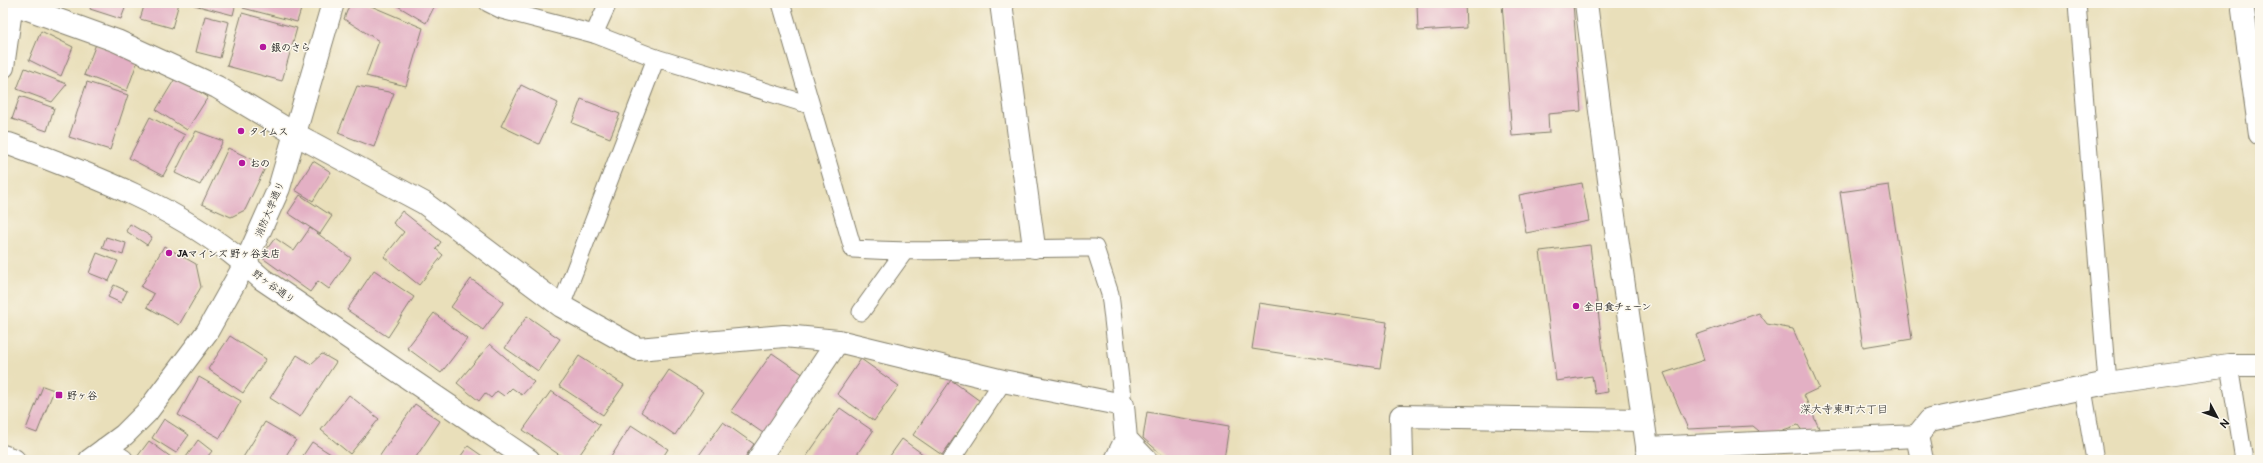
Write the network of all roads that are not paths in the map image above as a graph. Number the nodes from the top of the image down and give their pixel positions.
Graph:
1 (12, 3) edge
2 (333, 3) edge
3 (488, 3) edge
4 (608, 3) edge
5 (781, 3) edge
6 (1001, 3) edge
7 (1586, 3) edge
8 (2077, 3) edge
9 (2242, 6) edge
10 (594, 34) junction
11 (656, 58) junction
12 (3, 67) edge
13 (810, 105) junction
14 (295, 134) junction
15 (2260, 134) edge
16 (3, 144) edge
17 (1034, 247) junction
18 (904, 252) junction
19 (245, 264) junction
20 (561, 306) junction
21 (861, 312) dead end
22 (838, 341) junction
23 (2229, 365) junction
24 (2260, 365) edge
25 (1003, 381) junction
26 (2107, 383) junction
27 (2083, 389) junction
28 (1123, 405) junction
29 (1643, 420) junction
30 (1917, 436) junction
31 (1126, 439) junction
32 (1648, 454) edge
33 (3, 456) edge
34 (106, 456) edge
35 (14, 460) edge
36 (529, 460) edge
37 (758, 460) edge
38 (951, 460) edge
39 (1116, 460) edge
40 (1146, 460) edge
41 (1402, 460) edge
42 (1922, 460) edge
43 (2095, 460) edge
44 (2244, 460) edge

1 - 12 street
1 - 14 street
2 - 14 street, 消防大学通り
3 - 10 lane
4 - 10 lane
5 - 13 lane
6 - 17 street
7 - 29 street
8 - 26 lane
9 - 15 street
10 - 11 lane
11 - 13 lane
11 - 20 lane
13 - 18 lane
14 - 19 street, 消防大学通り
14 - 20 street
16 - 19 street, 野ヶ谷通り
17 - 18 lane
17 - 28 lane
18 - 21 lane
19 - 34 street, 消防大学通り
19 - 36 street, 野ヶ谷通り
20 - 22 street
22 - 25 street
22 - 37 street
23 - 24 street
23 - 26 street
23 - 44 lane
25 - 28 street
25 - 38 lane
26 - 27 street
27 - 30 street
27 - 43 lane
28 - 31 street
29 - 32 street
29 - 41 street
30 - 32 street
30 - 42 street
31 - 39 street
31 - 40 street
33 - 35 street

